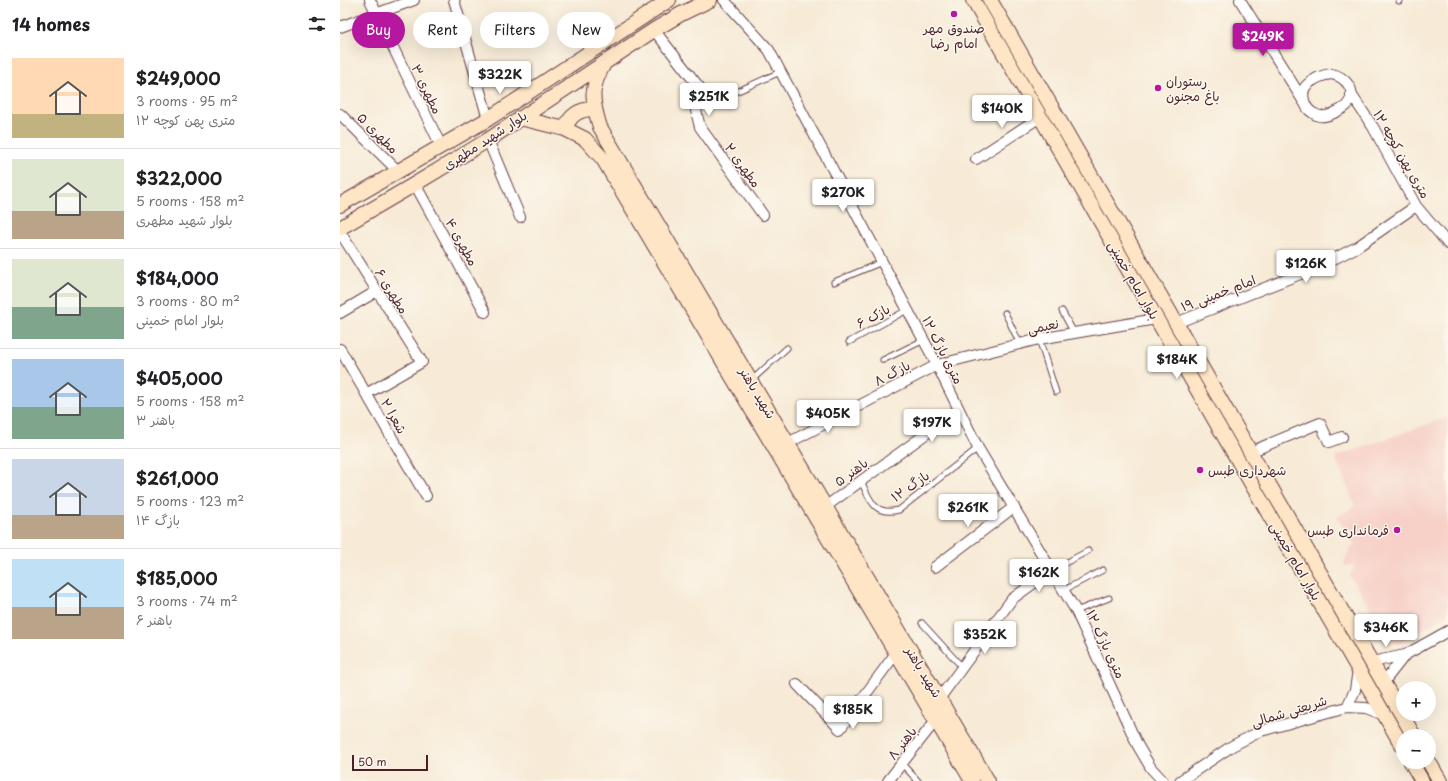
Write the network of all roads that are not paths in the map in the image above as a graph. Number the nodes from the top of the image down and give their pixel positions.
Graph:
1 (370, 0) edge
2 (414, 0) edge
3 (454, 0) edge
4 (670, 0) edge
5 (710, 0) edge
6 (724, 0) edge
7 (973, 0) edge
8 (990, 0) edge
9 (1240, 0) edge
10 (375, 12) edge
11 (381, 12) edge
12 (352, 23) edge
13 (340, 27) edge
14 (654, 30) junction
15 (393, 48) edge
16 (605, 62) junction
17 (780, 72) junction
18 (738, 91) dead end
19 (1351, 94) junction
20 (1304, 103) junction
21 (594, 109) junction
22 (340, 114) edge
23 (1040, 117) junction
24 (520, 118) junction
25 (488, 119) junction
26 (565, 129) junction
27 (488, 140) junction
28 (441, 146) junction
29 (976, 159) dead end
30 (398, 171) junction
31 (415, 184) junction
32 (340, 205) edge
33 (1416, 206) junction
34 (763, 215) dead end
35 (520, 218) dead end
36 (340, 228) edge
37 (340, 232) edge
38 (1448, 244) edge
39 (882, 262) junction
40 (834, 282) dead end
41 (377, 291) junction
42 (908, 310) junction
43 (1062, 311) dead end
44 (485, 312) dead end
45 (340, 313) edge
46 (1005, 313) dead end
47 (1156, 319) junction
48 (1176, 323) junction
49 (1074, 333) junction
50 (924, 340) junction
51 (1039, 340) junction
52 (849, 342) dead end
53 (1020, 344) junction
54 (787, 348) dead end
55 (340, 349) edge
56 (883, 360) dead end
57 (937, 364) junction
58 (751, 381) junction
59 (1056, 392) dead end
60 (366, 394) junction
61 (959, 410) junction
62 (1342, 437) dead end
63 (782, 446) junction
64 (978, 448) junction
65 (1250, 452) junction
66 (861, 480) junction
67 (426, 496) dead end
68 (825, 507) junction
69 (1014, 507) junction
70 (1088, 551) dead end
71 (935, 567) dead end
72 (1052, 570) junction
73 (1103, 570) dead end
74 (1321, 574) junction
75 (1307, 582) junction
76 (1064, 590) junction
77 (1109, 598) dead end
78 (1076, 611) junction
79 (922, 623) dead end
80 (1448, 631) edge
81 (896, 653) junction
82 (1405, 655) junction
83 (1372, 662) junction
84 (962, 667) junction
85 (1358, 670) junction
86 (1383, 682) junction
87 (797, 684) dead end
88 (939, 699) junction
89 (1347, 707) junction
90 (1384, 715) junction
91 (936, 720) junction
92 (1410, 729) edge
93 (1396, 735) edge
94 (902, 764) junction
95 (1415, 769) edge
96 (1433, 769) edge
97 (888, 781) edge
98 (918, 781) edge
99 (972, 781) edge
100 (988, 781) edge
101 (1163, 781) edge
102 (1180, 781) edge
103 (1422, 781) edge
104 (1440, 781) edge

1 - 10 street, مطهری ۳
2 - 11 street
3 - 25 street
4 - 25 main road, بلوار شهید مطهری
5 - 14 main road, بلوار شهید مطهری
6 - 17 street, ۱۲ متری بازگ
7 - 23 main road, بلوار امام خمینی
8 - 48 main road, بلوار امام خمینی
9 - 20 street
12 - 13 street
14 - 16 main road, بلوار شهید مطهری
14 - 34 street, مطهری ۲
15 - 28 street, مطهری ۳
16 - 21 main road, شهید باهنر
16 - 24 main road, بلوار شهید مطهری
17 - 18 lane
17 - 39 street, ۱۲ متری بازگ
19 - 20 street
19 - 20 street
19 - 33 street, ۱۲ متری پهن کوچه
21 - 26 main road
21 - 58 main road, شهید باهنر
22 - 30 street, مطهری ۵
23 - 29 street
23 - 47 main road, بلوار امام خمینی
24 - 26 main road, شهید باهنر
24 - 27 main road, بلوار شهید مطهری
25 - 28 main road, بلوار شهید مطهری
26 - 63 main road, شهید باهنر
27 - 31 main road, بلوار شهید مطهری
27 - 35 street
28 - 30 main road, بلوار شهید مطهری
30 - 32 main road, بلوار شهید مطهری
31 - 36 main road, بلوار شهید مطهری
31 - 44 street, مطهری ۴
33 - 38 street, ۱۲ متری پهن کوچه
33 - 48 street, امام خمینی ۱۹
37 - 41 street, مطهری ۶
39 - 40 lane
39 - 42 street, ۱۲ متری بازگ
41 - 45 street
41 - 60 street, مطهری ۶
42 - 50 street, ۱۲ متری بازگ
42 - 52 lane, بازک ۶
43 - 49 lane
46 - 53 lane
47 - 49 street, نعیمی
47 - 75 main road, بلوار امام خمینی
48 - 65 main road, بلوار امام خمینی
49 - 51 street, نعیمی
50 - 56 lane
50 - 57 street, ۱۲ متری بازگ
51 - 53 street, نعیمی
51 - 59 lane
53 - 57 street, نعیمی
54 - 58 lane
55 - 60 street, شعرا ۲
57 - 61 street, ۱۲ متری بازگ
57 - 63 street, بازگ ۸
58 - 63 main road, شهید باهنر
60 - 67 street, شعرا ۲
61 - 64 street, ۱۲ متری بازگ
61 - 66 street, باهنر ۵
62 - 65 street
63 - 68 main road, شهید باهنر
63 - 81 main road, شهید باهنر
64 - 66 lane, بازگ ۱۲
64 - 69 street, ۱۲ متری بازگ
65 - 74 main road, بلوار امام خمینی
66 - 68 street, باهنر ۵
68 - 88 main road, شهید باهنر
69 - 71 street
69 - 72 street, ۱۲ متری بازگ
70 - 72 lane
72 - 76 street, ۱۲ متری بازگ
72 - 84 street
73 - 76 lane
74 - 75 main road
74 - 83 main road, بلوار امام خمینی
75 - 85 main road, بلوار امام خمینی
76 - 78 street, ۱۲ متری بازگ
77 - 78 lane
78 - 101 street, ۱۲ متری بازگ
79 - 84 lane
80 - 82 street
81 - 87 street
81 - 91 main road, شهید باهنر
82 - 83 street
82 - 86 street
83 - 86 main road, بلوار امام خمینی
84 - 88 street
85 - 89 street
85 - 90 main road, بلوار امام خمینی
86 - 92 main road, بلوار امام خمینی
88 - 100 main road, شهید باهنر
89 - 90 street
89 - 102 street, شریعتی شمالی
90 - 93 main road, بلوار امام خمینی
91 - 94 street, باهنر ۸
91 - 99 main road, شهید باهنر
94 - 97 street, باهنر ۸
94 - 98 lane
95 - 103 main road
96 - 104 main road

